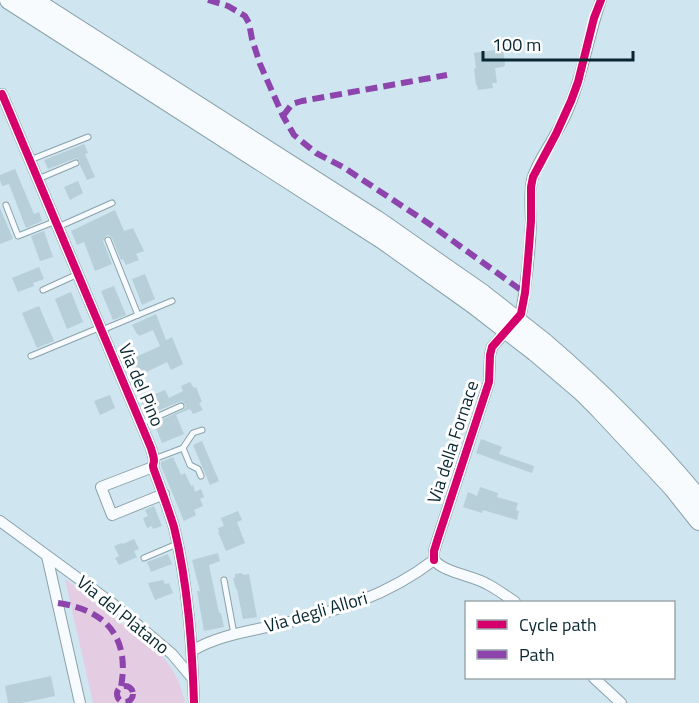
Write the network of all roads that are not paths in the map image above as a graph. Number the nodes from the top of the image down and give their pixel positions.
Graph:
1 (9, 0) edge
2 (33, 0) edge
3 (601, 0) edge
4 (2, 94) dead end
5 (88, 137) dead end
6 (30, 160) junction
7 (76, 163) dead end
8 (38, 179) junction
9 (112, 203) dead end
10 (6, 206) dead end
11 (57, 224) junction
12 (108, 240) dead end
13 (78, 274) junction
14 (43, 290) dead end
15 (478, 299) junction
16 (172, 301) dead end
17 (520, 314) dead end
18 (138, 315) junction
19 (101, 329) junction
20 (502, 336) dead end
21 (540, 347) junction
22 (31, 356) dead end
23 (181, 406) dead end
24 (141, 424) junction
25 (202, 430) dead end
26 (183, 448) junction
27 (154, 463) junction
28 (201, 476) dead end
29 (164, 494) junction
30 (699, 500) edge
31 (0, 521) edge
32 (699, 521) edge
33 (177, 544) junction
34 (47, 556) junction
35 (144, 558) dead end
36 (434, 560) junction
37 (224, 580) dead end
38 (512, 601) edge
39 (235, 635) junction
40 (192, 651) junction
41 (193, 679) junction
42 (595, 679) edge
43 (78, 703) edge
44 (194, 703) edge
45 (621, 703) edge

1 - 15 highway
2 - 15 highway
3 - 17 street
4 - 6 street, Via del Pino
5 - 6 lane
6 - 8 street, Via del Pino
7 - 8 lane
8 - 11 street, Via del Pino
9 - 11 lane
10 - 11 lane
11 - 13 street, Via del Pino
12 - 18 lane
13 - 14 lane
13 - 19 street, Via del Pino
15 - 21 highway, bridge
16 - 18 lane
18 - 19 lane
19 - 22 lane
19 - 24 street, Via del Pino
20 - 36 street, Via della Fornace
21 - 30 highway
21 - 32 highway
23 - 24 lane
24 - 27 street, Via del Pino
25 - 26 lane
26 - 27 lane
26 - 28 lane
27 - 29 street, Via del Pino
27 - 29 street
29 - 33 street, Via del Pino
31 - 34 street, Via del Platano
33 - 35 lane
33 - 40 street, Via del Pino
34 - 41 street, Via del Platano
34 - 43 street, Via del Platano
36 - 38 street
36 - 39 street, Via degli Allori
37 - 39 lane
39 - 40 street, Via degli Allori
40 - 41 street, Via del Pino
41 - 44 street, Via del Pino
42 - 45 street

